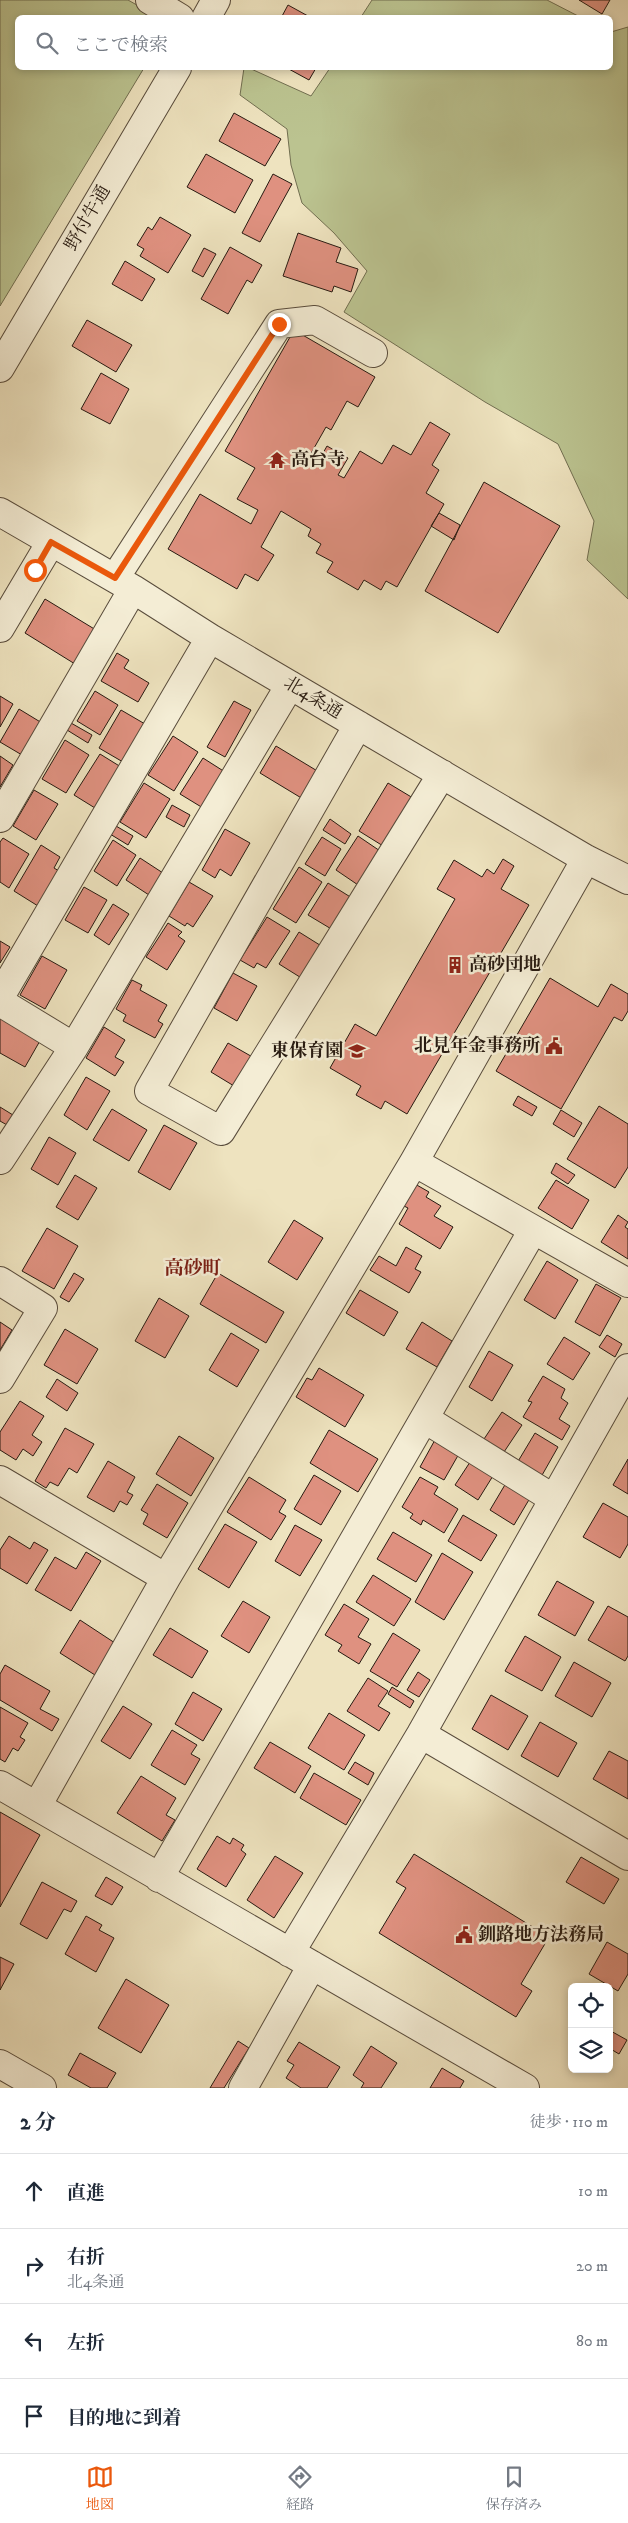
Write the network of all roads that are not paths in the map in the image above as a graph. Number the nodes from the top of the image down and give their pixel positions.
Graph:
1 (150, 0) edge
2 (216, 0) edge
3 (175, 15) edge
4 (208, 15) edge
5 (176, 70) edge
6 (373, 353) dead end
7 (0, 368) edge
8 (0, 512) edge
9 (51, 542) junction
10 (124, 584) junction
11 (0, 628) edge
12 (210, 638) junction
13 (290, 685) junction
14 (358, 725) junction
15 (442, 774) junction
16 (0, 818) edge
17 (586, 858) junction
18 (628, 880) edge
19 (0, 997) edge
20 (0, 1002) edge
21 (74, 1047) junction
22 (0, 1160) edge
23 (414, 1162) junction
24 (533, 1230) junction
25 (0, 1281) edge
26 (628, 1284) edge
27 (628, 1368) edge
28 (0, 1379) edge
29 (425, 1420) junction
30 (0, 1480) edge
31 (554, 1499) junction
32 (166, 1578) junction
33 (421, 1734) junction
34 (0, 1785) edge
35 (37, 1806) junction
36 (628, 1856) edge
37 (159, 1878) junction
38 (301, 1959) junction
39 (0, 2064) edge
40 (42, 2088) edge
41 (242, 2088) edge
42 (525, 2088) edge

1 - 3 street
2 - 4 street
5 - 7 street, 野付牛通
6 - 10 street
8 - 9 street, 北4条通
9 - 10 street, 北4条通
9 - 11 street
10 - 12 street, 北4条通
10 - 16 street
12 - 13 street, 北4条通
12 - 19 street
13 - 14 street, 北4条通
13 - 21 street
14 - 15 street, 北4条通
14 - 15 street
15 - 17 street, 北4条通
17 - 18 street, 北4条通
17 - 23 street
20 - 21 street
21 - 22 street
23 - 24 street
23 - 32 street
24 - 26 street
24 - 29 street
25 - 28 street
27 - 31 street
29 - 31 street
29 - 37 street
30 - 32 street
31 - 33 street
32 - 35 street
33 - 36 street
33 - 38 street
34 - 35 street
35 - 37 street
37 - 38 street
38 - 41 street
38 - 42 street
39 - 40 street

